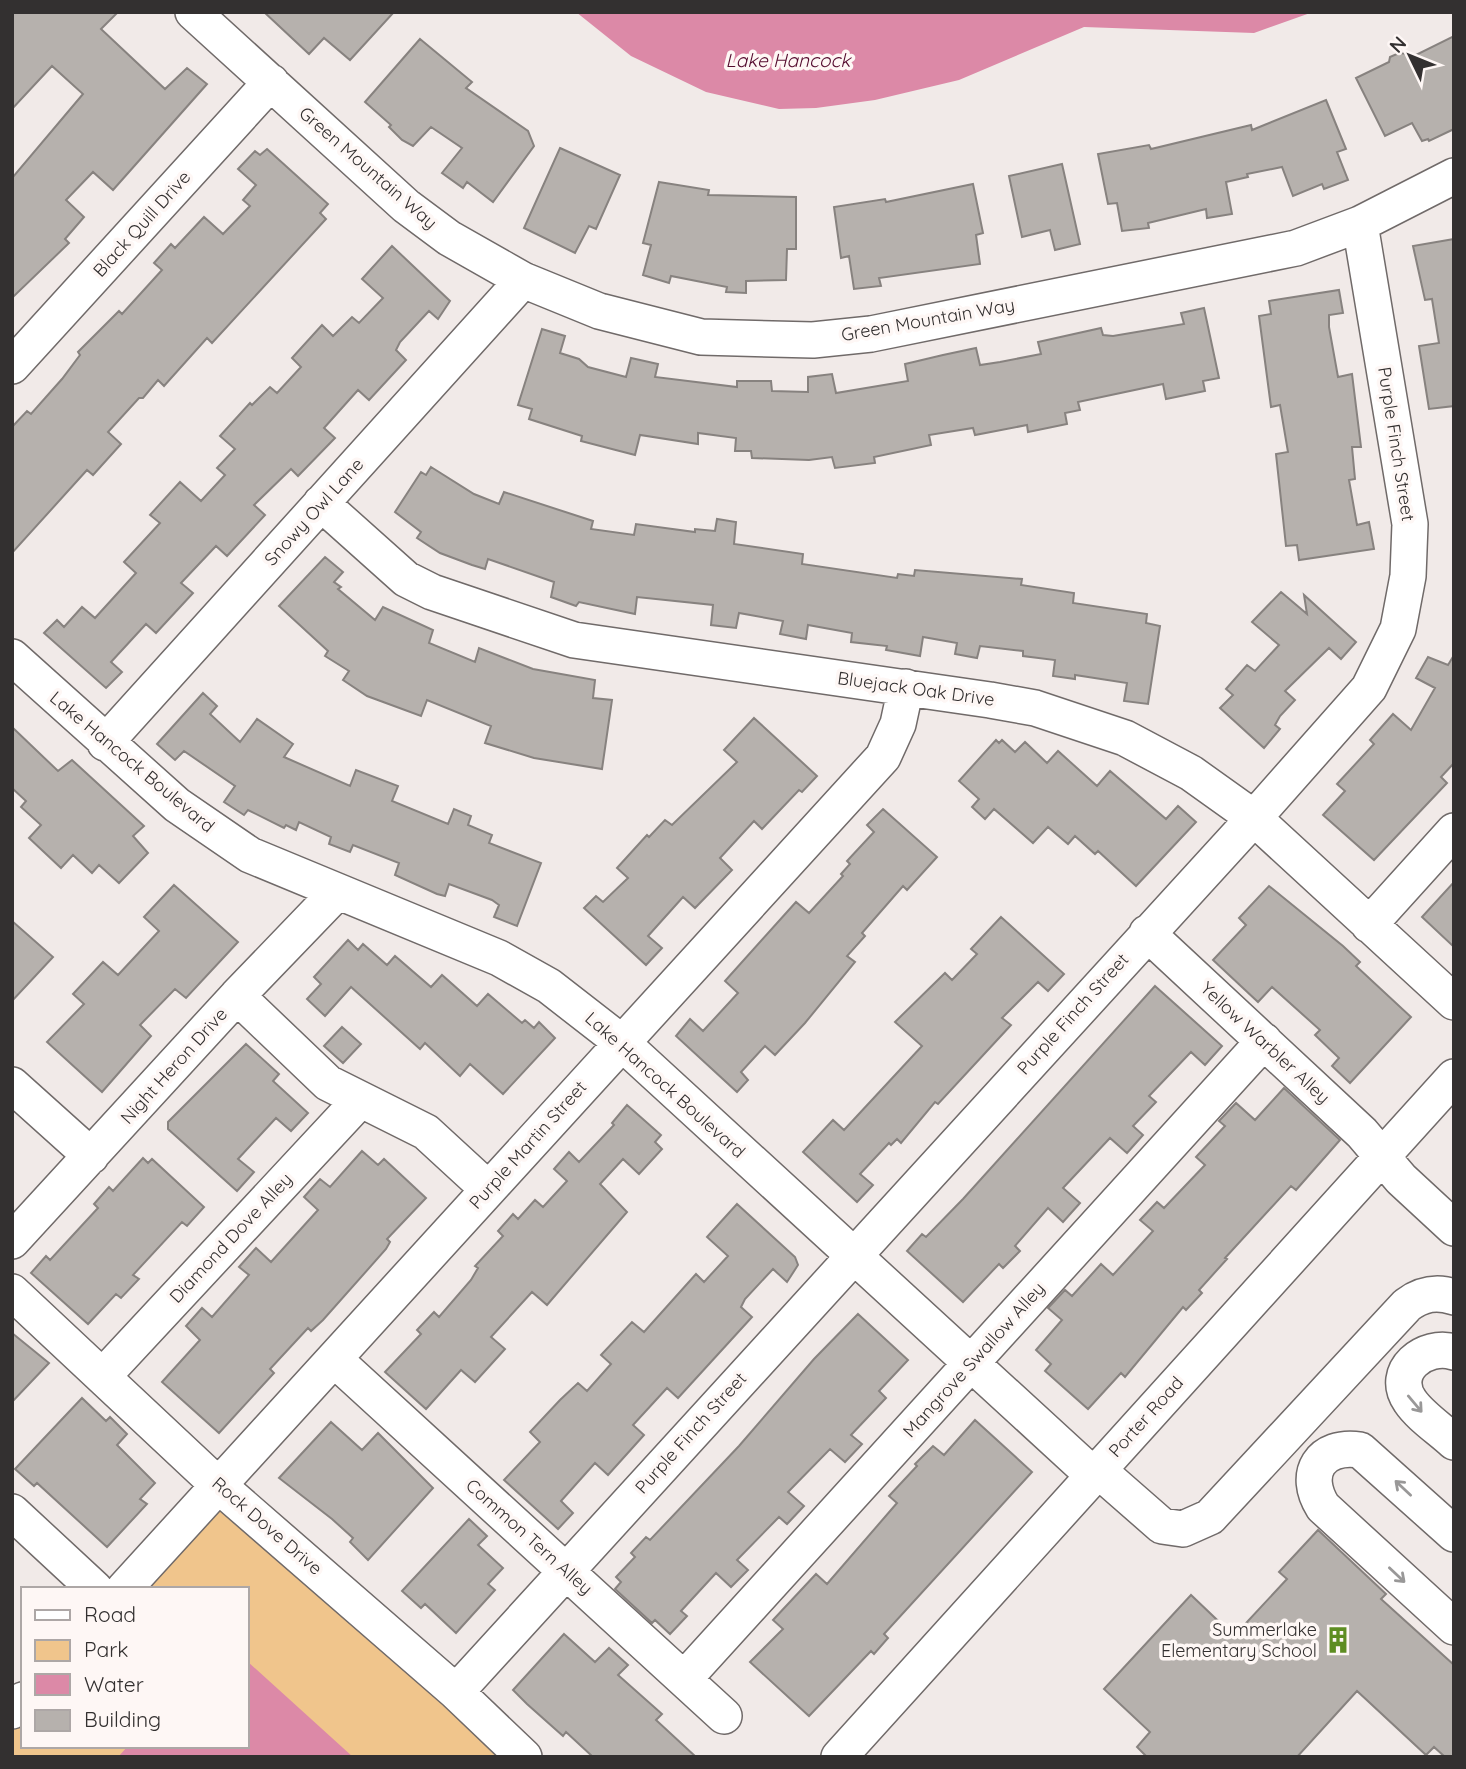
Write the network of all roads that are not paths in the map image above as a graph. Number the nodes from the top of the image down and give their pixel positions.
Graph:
1 (194, 12) edge
2 (271, 82) junction
3 (1454, 176) edge
4 (1360, 224) junction
5 (523, 280) junction
6 (12, 366) edge
7 (321, 503) junction
8 (12, 657) edge
9 (906, 687) junction
10 (105, 743) junction
11 (1254, 818) junction
12 (1454, 831) edge
13 (337, 892) junction
14 (1369, 925) junction
15 (1147, 933) junction
16 (237, 996) junction
17 (1454, 1002) edge
18 (1264, 1041) junction
19 (621, 1042) junction
20 (1454, 1077) edge
21 (12, 1085) edge
22 (359, 1101) junction
23 (91, 1156) junction
24 (1381, 1156) junction
25 (488, 1189) junction
26 (1454, 1227) edge
27 (12, 1241) edge
28 (853, 1256) junction
29 (12, 1292) edge
30 (1454, 1297) edge
31 (1454, 1352) edge
32 (334, 1359) junction
33 (972, 1362) junction
34 (103, 1376) junction
35 (1454, 1441) edge
36 (1096, 1473) junction
37 (218, 1485) junction
38 (12, 1512) edge
39 (1454, 1534) edge
40 (566, 1571) junction
41 (93, 1587) edge
42 (126, 1587) edge
43 (1454, 1628) edge
44 (684, 1678) junction
45 (456, 1692) junction
46 (724, 1716) dead end
47 (524, 1757) edge
48 (839, 1757) edge

1 - 2 street, Green Mountain Way
2 - 5 street, Green Mountain Way
2 - 6 street, Black Quill Drive
3 - 4 street, Green Mountain Way
4 - 5 street, Green Mountain Way
4 - 11 street, Purple Finch Street
5 - 7 street, Snowy Owl Lane
7 - 9 street, Bluejack Oak Drive
7 - 10 street, Snowy Owl Lane
8 - 10 street, Lake Hancock Boulevard
9 - 11 street, Bluejack Oak Drive
9 - 19 street, Purple Martin Street
10 - 13 street, Lake Hancock Boulevard
11 - 14 street, Bluejack Oak Drive
11 - 15 street, Purple Finch Street
12 - 14 street
13 - 16 street, Night Heron Drive
13 - 19 street, Lake Hancock Boulevard
14 - 17 street, Bluejack Oak Drive
15 - 18 street, Yellow Warbler Alley
15 - 28 street, Purple Finch Street
16 - 22 street
16 - 23 street, Night Heron Drive
18 - 24 street, Yellow Warbler Alley
18 - 33 street, Mangrove Swallow Alley
19 - 25 street, Purple Martin Street
19 - 28 street, Lake Hancock Boulevard
20 - 24 street, Porter Road
21 - 23 street
22 - 25 street
22 - 34 street, Diamond Dove Alley
23 - 27 street, Night Heron Drive
24 - 26 street, Yellow Warbler Alley
24 - 36 street, Porter Road
25 - 32 street, Purple Martin Street
28 - 33 street, Lake Hancock Boulevard
28 - 40 street, Purple Finch Street
29 - 34 street, Rock Dove Drive
30 - 36 street, Lake Hancock Boulevard
31 -> 35 street
32 - 37 street, Purple Martin Street
32 - 40 street, Common Tern Alley
33 - 36 street, Lake Hancock Boulevard
33 - 44 street, Mangrove Swallow Alley
34 - 37 street, Rock Dove Drive
36 - 48 street, Porter Road
37 - 42 street, Purple Martin Street
37 - 45 street, Rock Dove Drive
38 - 41 street
39 -> 43 street
40 - 44 street, Common Tern Alley
40 - 45 street, Purple Finch Street
44 - 46 street, Common Tern Alley
45 - 47 street, Rock Dove Drive

